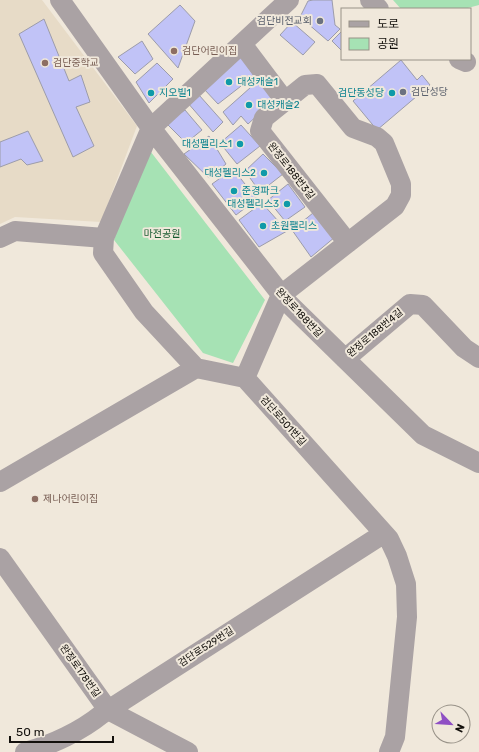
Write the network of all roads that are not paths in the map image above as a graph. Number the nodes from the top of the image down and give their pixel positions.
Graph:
1 (60, 0) edge
2 (289, 0) edge
3 (370, 0) edge
4 (378, 8) edge
5 (242, 44) junction
6 (285, 101) junction
7 (150, 128) junction
8 (0, 238) edge
9 (104, 238) junction
10 (348, 243) junction
11 (281, 295) junction
12 (479, 358) edge
13 (345, 359) junction
14 (196, 368) junction
15 (245, 378) junction
16 (478, 462) edge
17 (0, 482) edge
18 (383, 534) junction
19 (0, 558) edge
20 (108, 710) junction
21 (25, 752) edge
22 (188, 752) edge
23 (389, 752) edge

1 - 7 street, 완정로188번길
2 - 5 street
3 - 4 street
5 - 6 street
5 - 7 street
6 - 10 street, 완정로188번3길
6 - 10 street, 완정로188번3길
7 - 9 street
7 - 11 street, 완정로188번길
8 - 9 street
9 - 14 street
10 - 11 street, 완정로188번3길
11 - 13 street, 완정로188번길
11 - 15 street
12 - 13 street, 완정로188번4길
13 - 16 street, 완정로188번길
14 - 15 street
14 - 17 street
15 - 18 street, 검단로501번길
18 - 20 street, 검단로529번길
18 - 23 street, 검단로501번길
19 - 20 street, 완정로178번길
20 - 21 street, 검단로529번길
20 - 22 street, 완정로178번길

